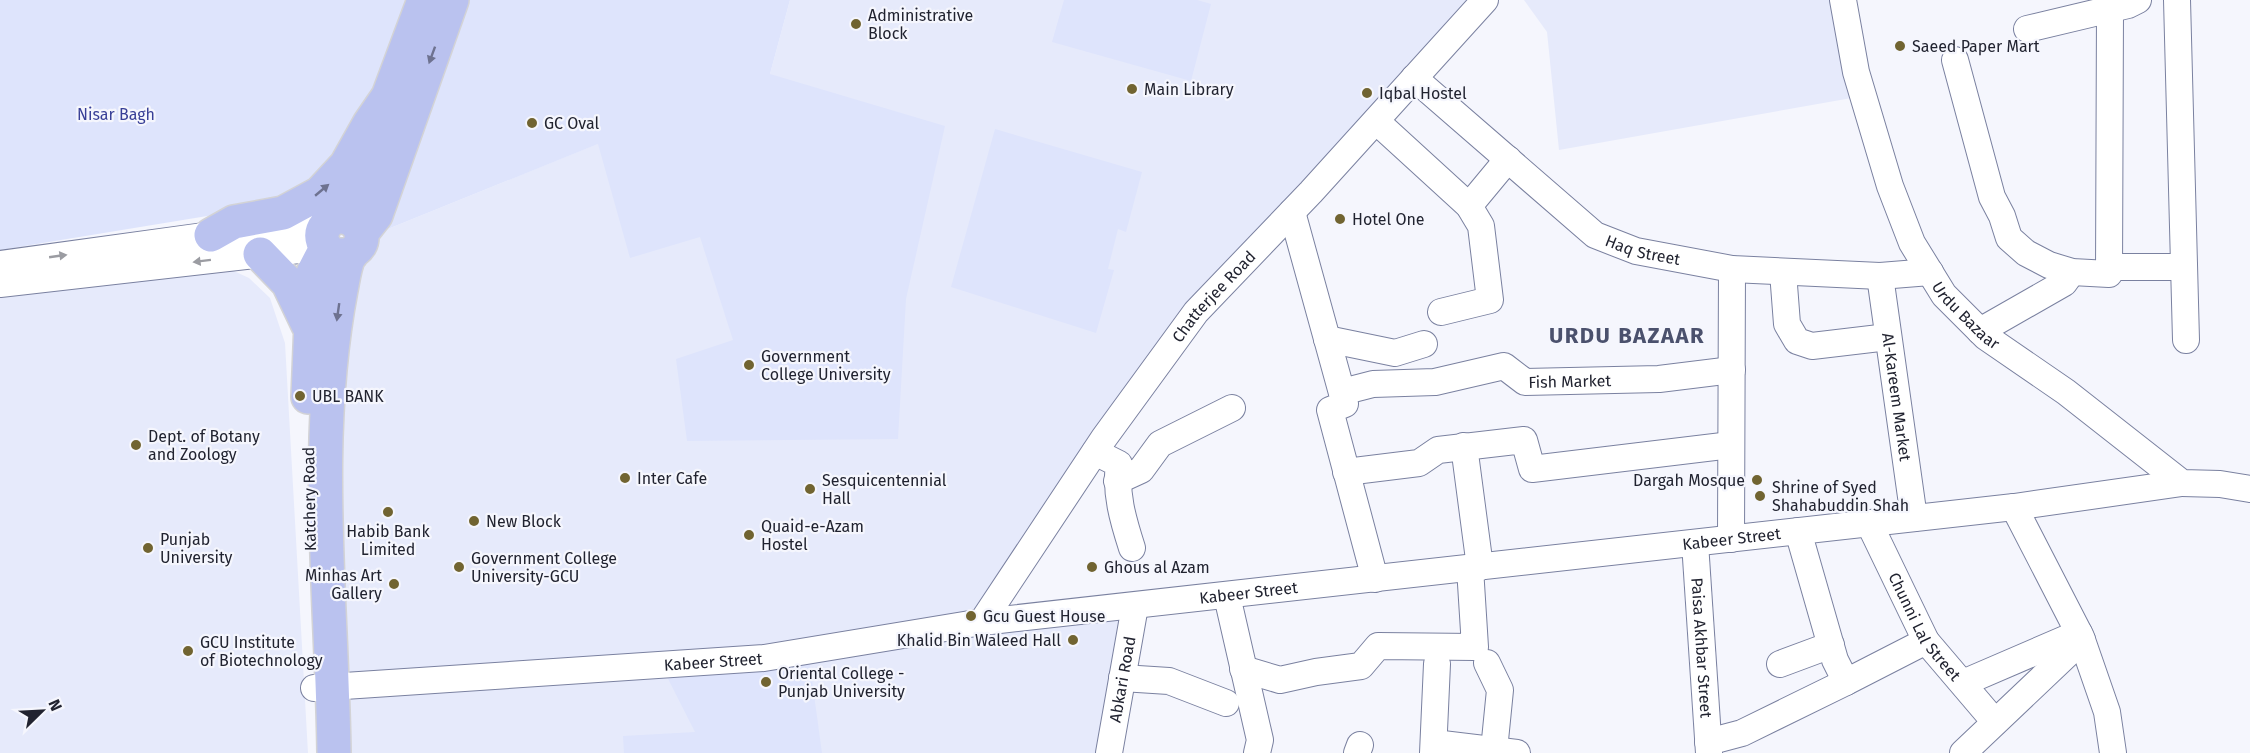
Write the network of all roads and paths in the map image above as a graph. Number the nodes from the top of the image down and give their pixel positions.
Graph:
1 (424, 0) edge
2 (452, 0) edge
3 (1485, 0) edge
4 (1843, 0) edge
5 (2138, 0) edge
6 (2177, 0) edge
7 (2110, 10) junction
8 (2028, 29) dead end
9 (1955, 60) dead end
10 (1414, 78) junction
11 (391, 92) junction
12 (1376, 121) junction
13 (1508, 159) junction
14 (1469, 206) junction
15 (1292, 212) junction
16 (211, 235) junction
17 (339, 237) junction
18 (260, 254) junction
19 (0, 264) edge
20 (2108, 267) junction
21 (2184, 267) junction
22 (1732, 269) junction
23 (1783, 272) junction
24 (1930, 272) junction
25 (2072, 272) junction
26 (1881, 276) junction
27 (0, 284) edge
28 (1441, 312) dead end
29 (310, 329) junction
30 (1980, 331) junction
31 (1888, 337) junction
32 (1327, 339) junction
33 (2186, 340) dead end
34 (1424, 344) dead end
35 (1732, 370) junction
36 (1342, 392) junction
37 (1232, 408) dead end
38 (1464, 446) junction
39 (1731, 446) junction
40 (1095, 452) junction
41 (1346, 472) junction
42 (1117, 481) junction
43 (2182, 483) junction
44 (2250, 489) edge
45 (2014, 507) junction
46 (1914, 518) junction
47 (1869, 523) junction
48 (1798, 531) junction
49 (1731, 539) junction
50 (1695, 543) junction
51 (1132, 548) dead end
52 (1475, 568) junction
53 (1375, 579) junction
54 (1227, 596) junction
55 (1135, 606) junction
56 (982, 622) junction
57 (2081, 637) junction
58 (1926, 641) junction
59 (1831, 645) junction
60 (1486, 663) dead end
61 (1437, 664) dead end
62 (1780, 664) dead end
63 (1243, 669) junction
64 (1122, 678) junction
65 (1846, 682) junction
66 (1963, 683) junction
67 (324, 686) junction
68 (1226, 704) dead end
69 (1995, 722) junction
70 (1434, 748) edge
71 (1708, 748) edge
72 (1506, 752) edge
73 (315, 753) edge
74 (334, 753) edge
75 (1109, 753) edge
76 (1257, 753) edge
77 (1963, 753) edge
78 (2114, 753) edge

1 - 11 main road, Katchery Road
2 -> 17 main road, Katchery Road
3 - 10 street, Chatterjee Road
4 - 24 street, Urdu Bazaar
5 - 7 street
6 - 21 street
7 - 8 street
7 - 20 street
9 - 25 street
10 - 12 street, Chatterjee Road
10 - 13 street, Haq Street
16 -> 11 main road
11 - 17 main road, Katchery Road
12 - 14 street
12 - 15 street, Chatterjee Road
13 - 14 street
13 - 22 street, Haq Street
14 - 28 street
15 - 32 street
15 - 40 street, Chatterjee Road
16 - 17 street
19 -> 16 street
17 - 18 street
17 - 29 main road, Katchery Road
17 -> 67 main road
18 -> 27 street
18 - 29 main road
20 - 21 street
20 - 25 street
21 - 33 street
22 - 23 street, Haq Street
22 - 35 street
23 - 26 street, Haq Street
23 - 31 street
24 - 26 street, Haq Street
24 - 30 street, Urdu Bazaar
25 - 30 street
26 - 31 street, Al-Kareem Market
29 - 67 main road, Katchery Road
30 - 43 street, Urdu Bazaar
31 - 46 street, Al-Kareem Market
32 - 34 street
32 - 36 street
35 - 36 street, Fish Market
35 - 39 street
36 - 41 street
37 - 42 street
38 - 39 street
38 - 41 street
38 - 52 street
39 - 49 street
40 - 42 street
40 - 56 street, Chatterjee Road
41 - 53 street
42 - 51 street
43 - 44 street
43 - 45 street, Kabeer Street
45 - 46 street, Kabeer Street
45 - 57 street
46 - 47 street, Kabeer Street
47 - 48 street, Kabeer Street
47 - 58 street, Chunni Lal Street
48 - 49 street, Kabeer Street
48 - 59 street
49 - 50 street, Kabeer Street
50 - 52 street, Kabeer Street
50 - 71 street, Paisa Akhbar Street
52 - 53 street, Kabeer Street
52 - 63 street
53 - 54 street, Kabeer Street
54 - 55 street, Kabeer Street
54 - 63 street
55 - 56 street, Kabeer Street
55 - 64 street, Abkari Road
56 - 67 street, Kabeer Street
57 - 66 street
57 - 69 street
57 - 78 street
58 - 65 street
58 - 66 street, Chunni Lal Street
59 - 62 street
59 - 65 street
60 - 72 street
61 - 70 street
63 - 76 street
64 - 68 street
64 - 75 street, Abkari Road
65 - 71 street
66 - 69 street, Chunni Lal Street
67 - 73 main road, Katchery Road
67 - 74 main road
69 - 77 street
70 - 72 street

